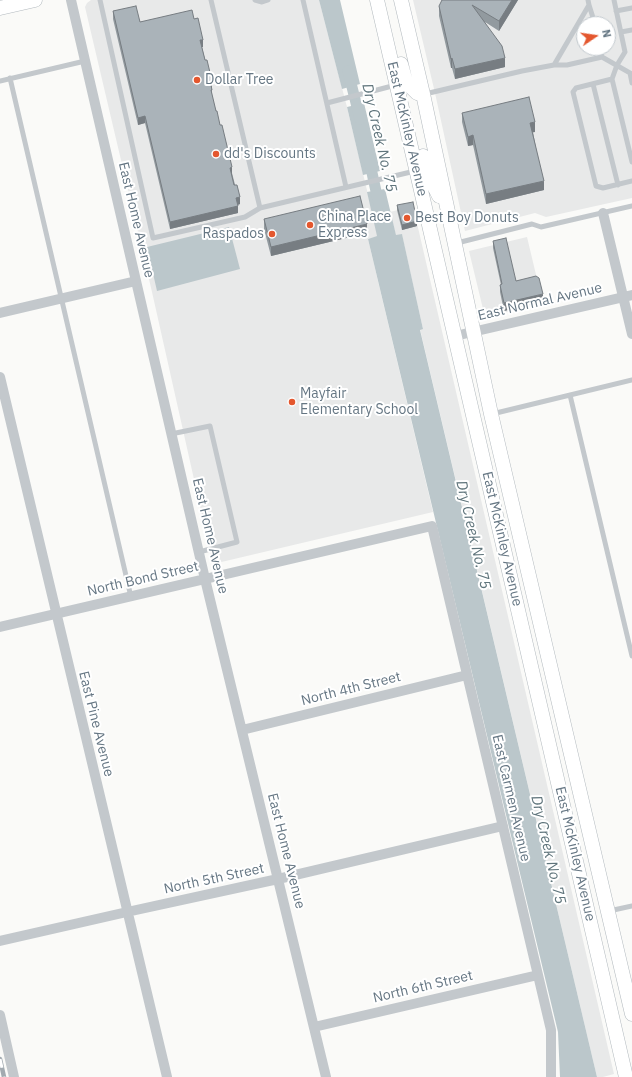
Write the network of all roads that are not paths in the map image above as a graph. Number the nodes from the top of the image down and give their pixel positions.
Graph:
1 (35, 0) edge
2 (71, 0) edge
3 (100, 0) edge
4 (211, 0) edge
5 (255, 0) edge
6 (268, 0) edge
7 (303, 0) edge
8 (378, 0) edge
9 (385, 0) edge
10 (401, 0) edge
11 (614, 0) edge
12 (588, 3) edge
13 (0, 8) edge
14 (632, 8) edge
15 (616, 11) junction
16 (592, 16) edge
17 (632, 30) edge
18 (621, 32) junction
19 (632, 50) edge
20 (625, 52) junction
21 (602, 57) joint
22 (85, 61) junction
23 (554, 65) junction
24 (617, 65) junction
25 (630, 72) edge
26 (10, 78) junction
27 (612, 79) junction
28 (0, 81) edge
29 (632, 82) edge
30 (593, 84) junction
31 (397, 85) junction
32 (423, 94) junction
33 (327, 103) junction
34 (632, 162) edge
35 (417, 170) junction
36 (632, 181) edge
37 (618, 184) junction
38 (346, 187) junction
39 (632, 206) edge
40 (260, 208) junction
41 (603, 213) junction
42 (448, 214) junction
43 (454, 243) junction
44 (136, 281) junction
45 (628, 296) edge
46 (61, 299) junction
47 (0, 313) edge
48 (474, 331) junction
49 (632, 334) edge
50 (455, 336) junction
51 (0, 377) edge
52 (632, 380) edge
53 (570, 394) junction
54 (491, 414) junction
55 (171, 434) junction
56 (432, 526) joint
57 (199, 552) junction
58 (205, 579) junction
59 (131, 597) junction
60 (56, 614) junction
61 (0, 627) edge
62 (632, 656) edge
63 (467, 675) junction
64 (242, 730) junction
65 (503, 826) junction
66 (576, 861) junction
67 (278, 879) junction
68 (632, 906) edge
69 (608, 911) junction
70 (127, 912) junction
71 (0, 941) edge
72 (538, 975) junction
73 (628, 982) edge
74 (632, 1014) edge
75 (0, 1015) edge
76 (314, 1027) junction
77 (14, 1077) edge
78 (167, 1077) edge
79 (326, 1077) edge
80 (551, 1077) edge
81 (626, 1077) edge

1 - 13 main road
2 - 22 street, East Home Avenue
3 - 40 lane
4 - 40 lane
5 - 6 lane
7 - 33 lane
8 - 31 main road, East McKinley Avenue
9 - 32 main road
10 - 32 main road, East McKinley Avenue
11 - 15 lane
12 - 16 lane
12 - 23 lane
14 - 15 lane
15 - 18 lane
17 - 18 lane
18 - 20 lane
19 - 20 lane
20 - 24 lane
21 - 23 lane
21 - 24 lane
22 - 26 lane
22 - 44 street, East Home Avenue
23 - 32 lane
24 - 25 lane
24 - 27 lane
25 - 29 lane
26 - 28 lane
26 - 46 lane
27 - 30 lane
27 - 34 lane
30 - 37 lane
30 - 37 lane
31 - 33 lane
31 - 35 main road, East McKinley Avenue
31 - 42 main road
32 - 42 main road, East McKinley Avenue
33 - 38 lane
35 - 38 lane
35 - 50 main road, East McKinley Avenue
36 - 37 lane
38 - 40 lane
39 - 41 lane
41 - 43 lane
41 - 45 street
42 - 43 main road, East McKinley Avenue
43 - 48 main road, East McKinley Avenue
44 - 46 street
44 - 55 street, East Home Avenue
45 - 48 street, East Normal Avenue
45 - 49 street
46 - 47 street
46 - 59 lane
48 - 50 street, East Normal Avenue
48 - 54 main road, East McKinley Avenue
50 - 66 main road, East McKinley Avenue
51 - 60 street, East Pine Avenue
52 - 53 lane
53 - 54 lane
53 - 62 lane
54 - 69 main road, East McKinley Avenue
55 - 57 street, East Home Avenue
55 - 57 lane
56 - 58 street, North Bond Street
56 - 63 street, East Carmen Avenue
57 - 58 street, East Home Avenue
58 - 59 street, North Bond Street
58 - 64 street, East Home Avenue
59 - 60 street, North Bond Street
60 - 61 street, North Bond Street
60 - 70 street, East Pine Avenue
63 - 64 street, North 4th Street
63 - 65 street, East Carmen Avenue
64 - 67 street, East Home Avenue
65 - 67 street, North 5th Street
65 - 72 street, East Carmen Avenue
66 - 73 main road
66 - 81 main road, East McKinley Avenue
67 - 70 street, North 5th Street
67 - 76 street, East Home Avenue
68 - 69 lane
69 - 73 main road, East McKinley Avenue
70 - 71 street, North 5th Street
70 - 78 street, East Pine Avenue
72 - 76 street, North 6th Street
72 - 80 street, East Carmen Avenue
73 - 74 main road, East McKinley Avenue
75 - 77 street
76 - 79 street, East Home Avenue

